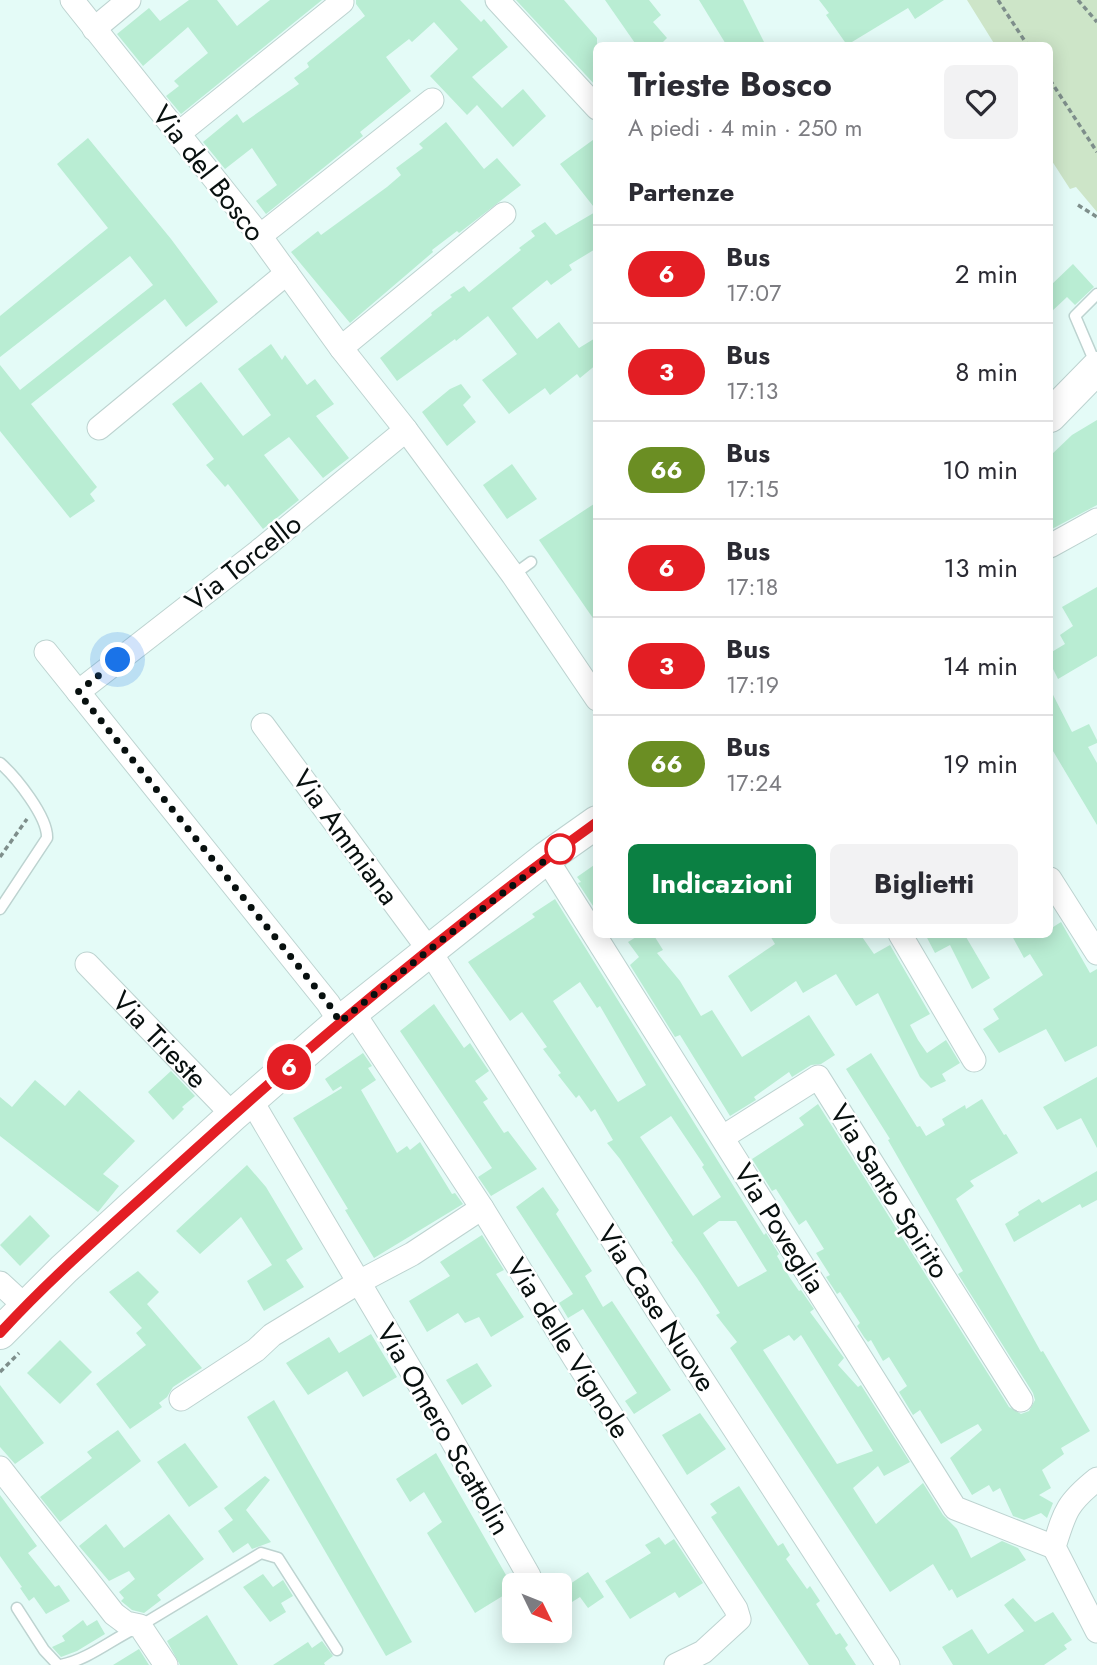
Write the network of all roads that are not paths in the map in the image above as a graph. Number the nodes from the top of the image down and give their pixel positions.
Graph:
1 (72, 0) edge
2 (129, 0) edge
3 (498, 0) edge
4 (342, 2) edge
5 (94, 29) junction
6 (432, 100) dead end
7 (593, 104) edge
8 (178, 134) junction
9 (505, 214) dead end
10 (260, 236) junction
11 (287, 273) junction
12 (1097, 294) edge
13 (341, 348) junction
14 (1097, 368) edge
15 (1053, 413) edge
16 (99, 428) dead end
17 (406, 430) junction
18 (1097, 520) edge
19 (1053, 544) edge
20 (46, 652) dead end
21 (78, 692) junction
22 (593, 692) edge
23 (263, 725) dead end
24 (0, 763) edge
25 (593, 825) edge
26 (546, 858) junction
27 (1053, 884) edge
28 (0, 909) edge
29 (593, 932) edge
30 (597, 938) edge
31 (902, 938) edge
32 (429, 950) junction
33 (1097, 953) edge
34 (87, 964) dead end
35 (346, 1017) junction
36 (974, 1060) dead end
37 (242, 1108) junction
38 (723, 1137) junction
39 (482, 1208) junction
40 (359, 1282) junction
41 (0, 1283) edge
42 (26, 1307) junction
43 (0, 1333) edge
44 (181, 1399) dead end
45 (1021, 1400) dead end
46 (0, 1468) edge
47 (1097, 1479) edge
48 (1055, 1547) junction
49 (527, 1573) edge
50 (17, 1608) dead end
51 (1095, 1625) edge
52 (140, 1626) junction
53 (337, 1650) dead end
54 (60, 1665) edge
55 (166, 1665) edge
56 (676, 1665) edge
57 (888, 1665) edge

1 - 5 street, Via del Bosco
2 - 5 street
3 - 7 street
4 - 8 street
5 - 8 street, Via del Bosco
6 - 10 street
8 - 10 street, Via del Bosco
9 - 13 street
10 - 11 street, Via del Bosco
11 - 13 street, Via del Bosco
11 - 16 street
12 - 14 lane
13 - 17 street, Via del Bosco
14 - 15 street
17 - 21 street, Via Torcello
17 - 22 street, Via del Bosco
18 - 19 street
20 - 21 street, Via delle Vignole
21 - 35 street, Via delle Vignole
23 - 32 street, Via Ammiana
24 - 28 lane
25 - 26 street
26 - 29 street, Via Poveglia
26 - 32 street
27 - 33 street
30 - 38 street, Via Poveglia
31 - 36 street
32 - 35 street
32 - 57 street, Via Case Nuove
34 - 37 street, Via Trieste
35 - 37 street
35 - 39 street, Via delle Vignole
37 - 40 street, Via Omero Scattolin
37 - 42 street
38 - 45 street, Via Santo Spirito
38 - 48 street, Via Poveglia
39 - 40 street
39 - 56 street, Via delle Vignole
40 - 44 street
40 - 49 street, Via Omero Scattolin
41 - 42 street
42 - 43 street
46 - 52 street
47 - 48 street
48 - 51 street
50 - 54 lane
52 - 53 lane
52 - 54 lane
52 - 55 street

